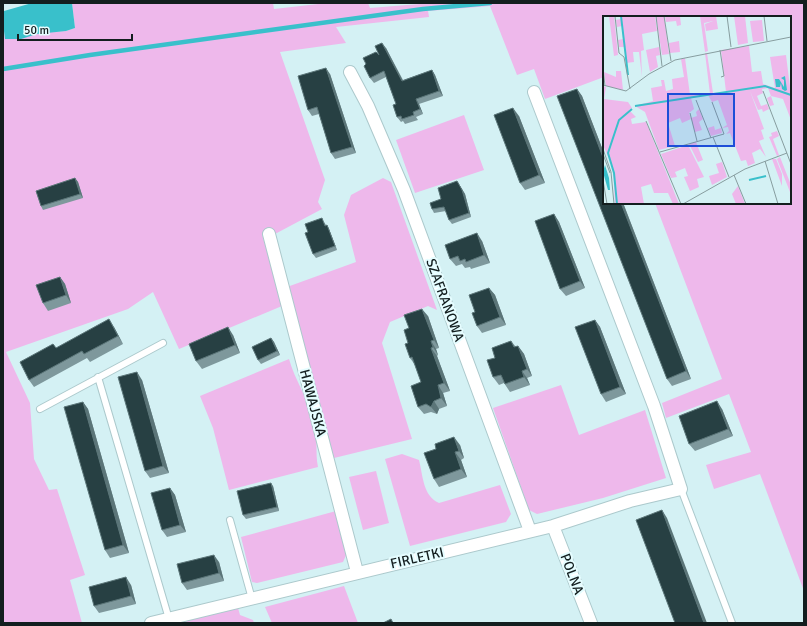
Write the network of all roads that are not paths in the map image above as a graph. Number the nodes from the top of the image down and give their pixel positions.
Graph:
1 (350, 72) dead end
2 (534, 92) dead end
3 (269, 234) dead end
4 (163, 343) dead end
5 (98, 377) junction
6 (40, 410) dead end
7 (681, 488) junction
8 (230, 520) dead end
9 (554, 526) junction
10 (530, 532) junction
11 (357, 572) junction
12 (252, 599) junction
13 (169, 619) junction
14 (151, 623) edge
15 (591, 623) edge
16 (732, 623) edge

1 - 10 street, SZAFRANOWA
2 - 7 street
3 - 11 street, HAWAJSKA
4 - 5 lane
5 - 6 lane
5 - 13 lane
7 - 9 street, FIRLETKI
7 - 16 lane
8 - 12 lane
9 - 10 street, FIRLETKI
9 - 15 street, POLNA
10 - 11 street, FIRLETKI
11 - 12 street, FIRLETKI
12 - 13 street, FIRLETKI
13 - 14 street, FIRLETKI

